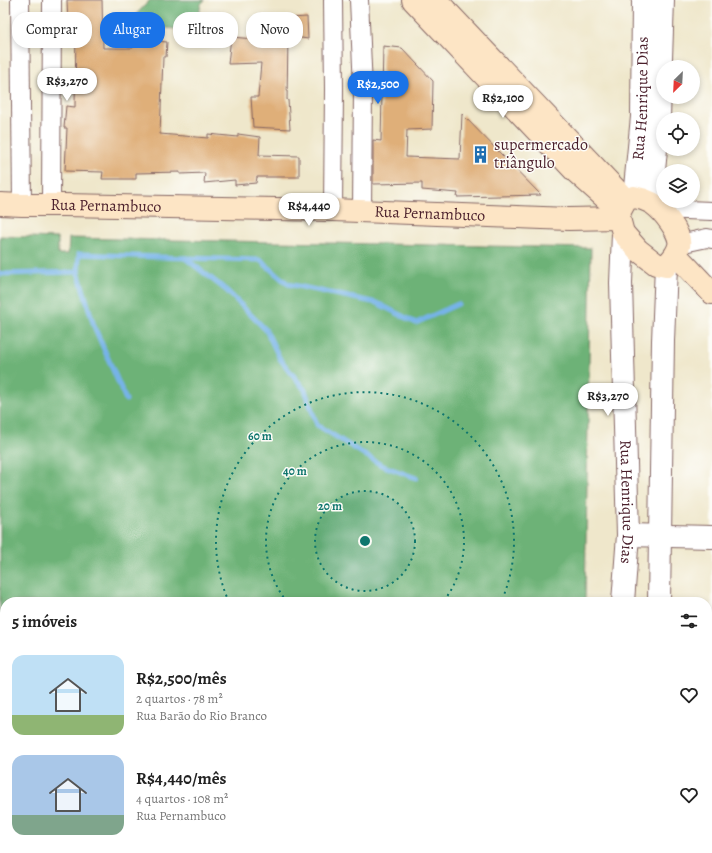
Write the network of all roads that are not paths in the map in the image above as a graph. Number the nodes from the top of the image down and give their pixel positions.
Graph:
1 (20, 0) edge
2 (52, 0) edge
3 (333, 0) edge
4 (359, 0) edge
5 (413, 0) edge
6 (436, 0) edge
7 (643, 0) edge
8 (663, 0) edge
9 (364, 88) junction
10 (334, 89) junction
11 (0, 204) edge
12 (22, 205) junction
13 (51, 205) junction
14 (333, 210) junction
15 (633, 210) junction
16 (362, 211) junction
17 (712, 211) edge
18 (712, 239) edge
19 (674, 255) junction
20 (712, 293) edge
21 (628, 535) junction
22 (660, 535) junction
23 (712, 537) edge
24 (623, 597) edge
25 (659, 597) edge

1 - 12 street
2 - 13 street
3 - 10 street
4 - 9 street
5 - 15 main road
6 - 15 main road
7 - 15 street, Rua Henrique Dias
8 - 15 street, Rua Henrique Dias
9 - 10 street
9 - 16 street
10 - 14 street
11 - 12 main road, Rua Pernambuco
12 - 13 main road, Rua Pernambuco
13 - 14 main road, Rua Pernambuco
14 - 16 main road, Rua Pernambuco
15 - 16 main road, Rua Pernambuco
15 - 17 street, Rua Pernambuco
15 - 19 main road
15 - 19 main road
15 - 21 street, Rua Henrique Dias
18 - 19 street
19 - 20 main road
19 - 22 street
21 - 22 street
21 - 24 street, Rua Henrique Dias
22 - 23 street
22 - 25 street

